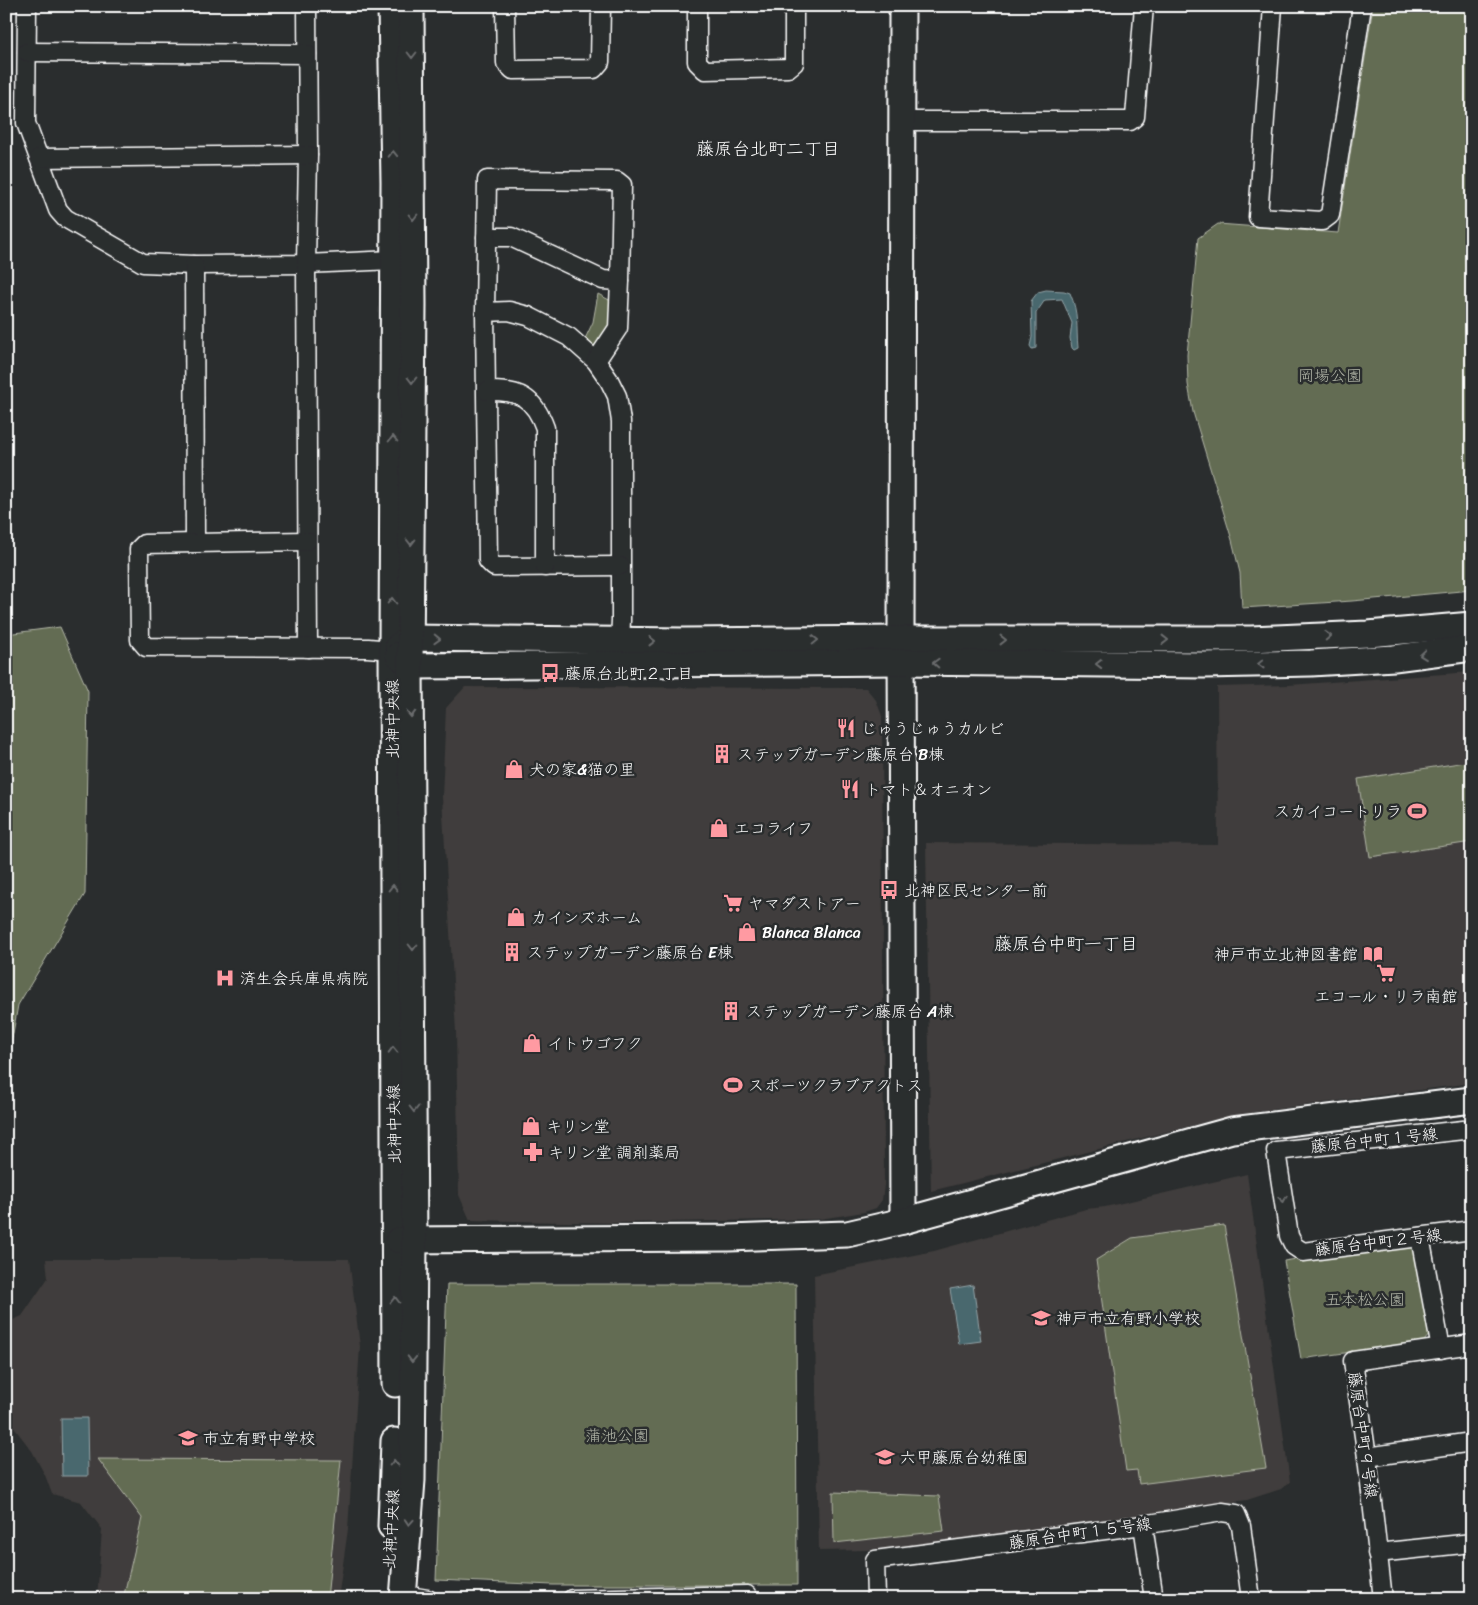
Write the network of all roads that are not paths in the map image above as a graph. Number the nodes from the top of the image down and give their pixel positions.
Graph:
1 (27, 6) edge
2 (307, 6) edge
3 (391, 6) edge
4 (412, 6) edge
5 (505, 6) edge
6 (601, 6) edge
7 (697, 6) edge
8 (794, 6) edge
9 (902, 6) edge
10 (1144, 6) edge
11 (1273, 6) edge
12 (1362, 6) edge
13 (27, 52) junction
14 (307, 54) junction
15 (901, 121) junction
16 (308, 155) junction
17 (39, 158) junction
18 (486, 237) junction
19 (393, 260) junction
20 (306, 264) junction
21 (194, 265) junction
22 (620, 282) junction
23 (485, 312) junction
24 (596, 361) junction
25 (487, 391) junction
26 (307, 541) junction
27 (195, 542) junction
28 (620, 566) junction
29 (545, 567) junction
30 (1472, 625) edge
31 (620, 641) junction
32 (308, 648) junction
33 (1472, 648) edge
34 (901, 650) junction
35 (404, 651) junction
36 (1472, 1100) edge
37 (1472, 1129) edge
38 (1276, 1151) joint
39 (903, 1221) junction
40 (1472, 1230) edge
41 (1420, 1237) junction
42 (405, 1240) junction
43 (1472, 1344) edge
44 (1440, 1349) junction
45 (1472, 1442) edge
46 (1367, 1457) junction
47 (1144, 1525) junction
48 (1472, 1542) edge
49 (1377, 1553) junction
50 (398, 1598) edge
51 (428, 1599) edge
52 (572, 1599) edge
53 (747, 1599) edge
54 (876, 1599) edge
55 (1154, 1599) edge
56 (1252, 1599) edge
57 (1383, 1599) edge

1 - 13 street
2 - 14 street
19 -> 3 street
4 -> 35 street
5 - 6 street
7 - 8 street
9 - 15 street
10 - 15 street
11 - 12 street
13 - 14 street
13 - 17 street
14 - 16 street
15 - 34 street
16 - 17 street
16 - 20 street
17 - 21 street
18 - 22 street
18 - 22 street
18 - 23 street
19 - 20 street
35 -> 19 street
20 - 21 street
20 - 26 street
21 - 27 street
22 - 24 street
23 - 24 street
23 - 25 street
24 - 28 street
25 - 29 street
25 - 29 street
26 - 27 street
26 - 32 street
27 - 32 street
28 - 29 street
28 - 31 street
34 -> 30 street
31 -> 34 street
35 -> 31 street
32 - 35 street
33 -> 34 street
34 - 35 street
34 - 39 street
35 - 42 street, 北神中央線
36 - 39 street
37 - 38 street, 藤原台中町１号線
38 -> 41 street, 藤原台中町２号線
39 - 42 street
40 - 41 street, 藤原台中町２号線
41 - 44 street
42 - 50 street, 北神中央線
43 - 44 street, 藤原台中町９号線
44 - 46 street, 藤原台中町９号線
45 - 46 street
46 - 49 street, 藤原台中町９号線
47 - 54 street, 藤原台中町１５号線
47 - 55 street
47 - 56 street, 藤原台中町１５号線
48 - 49 street
49 - 57 street, 藤原台中町９号線
50 - 51 street
52 - 53 street

